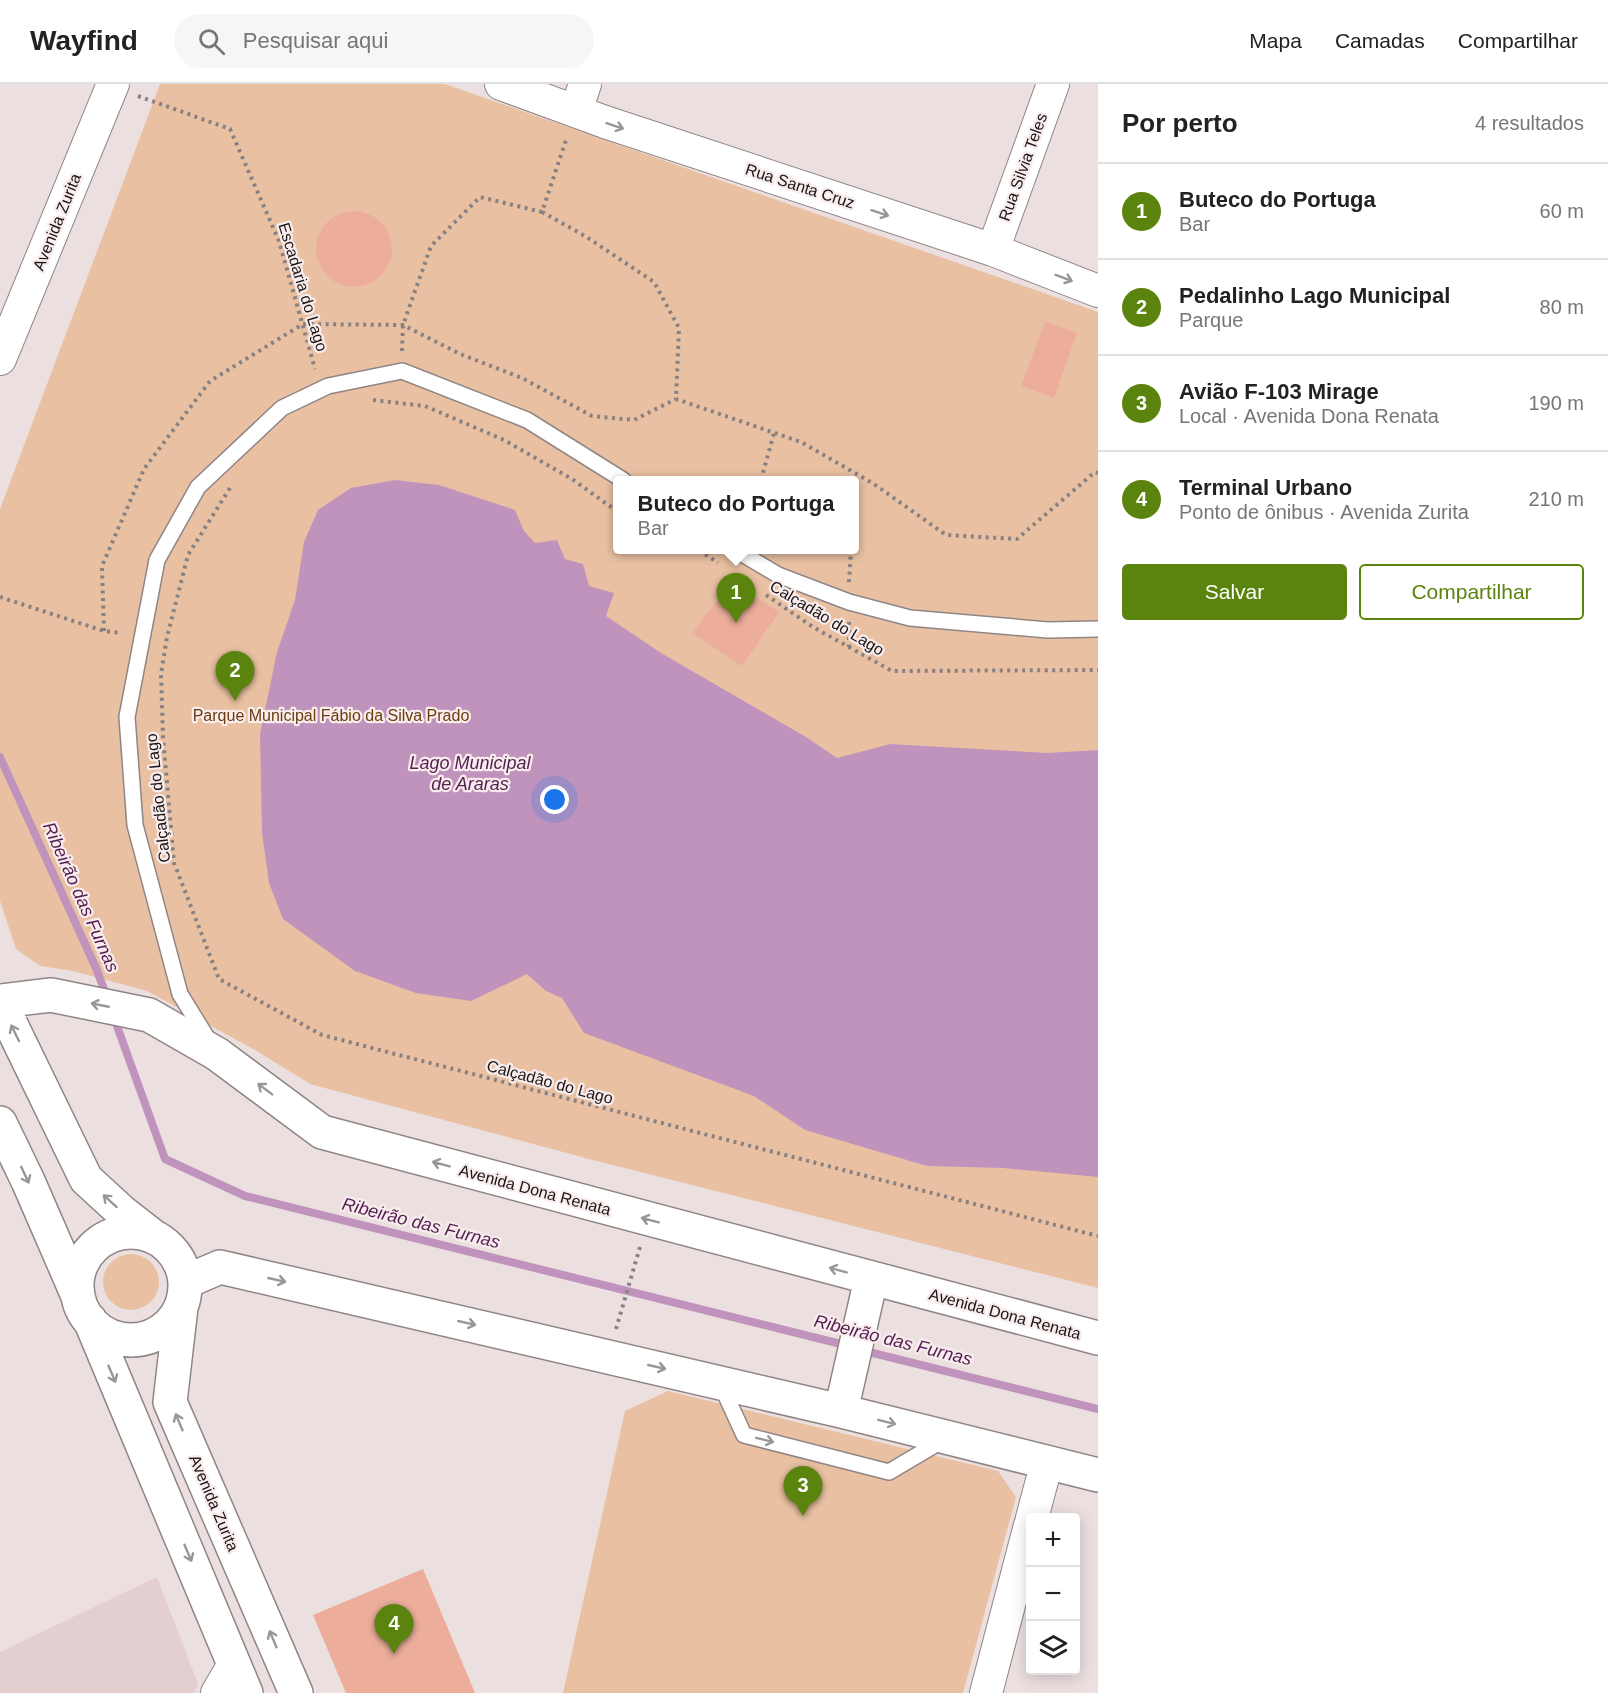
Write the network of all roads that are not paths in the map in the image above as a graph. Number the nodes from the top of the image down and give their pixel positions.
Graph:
1 (501, 84) edge
2 (1053, 84) edge
3 (112, 85) edge
4 (581, 98) edge
5 (993, 250) junction
6 (1098, 291) edge
7 (10, 306) edge
8 (0, 359) edge
9 (616, 476) edge
10 (744, 554) edge
11 (1098, 628) edge
12 (0, 1001) edge
13 (217, 1054) junction
14 (0, 1123) edge
15 (155, 1238) junction
16 (871, 1279) junction
17 (183, 1294) junction
18 (84, 1308) junction
19 (1098, 1338) edge
20 (720, 1382) junction
21 (844, 1396) junction
22 (948, 1437) junction
23 (1047, 1462) junction
24 (1098, 1474) edge
25 (1033, 1513) edge
26 (1026, 1540) edge
27 (234, 1664) junction
28 (217, 1693) edge
29 (246, 1693) edge
30 (296, 1693) edge
31 (986, 1693) edge

1 - 4 street, Rua Santa Cruz
2 - 5 street, Rua Silvia Teles
3 - 7 street, Avenida Zurita
4 -> 5 street, Rua Santa Cruz
5 -> 6 street, Rua Santa Cruz
7 - 8 street, Avenida Zurita
9 - 13 lane
10 - 11 lane
13 -> 12 main road, Avenida Dona Renata
15 -> 12 main road
16 -> 13 main road, Avenida Dona Renata
14 -> 18 main road
15 - 17 main road
15 - 18 main road
16 - 19 main road, Avenida Dona Renata
16 - 21 main road
17 - 18 main road
17 -> 20 main road
30 -> 17 main road, Avenida Zurita
18 -> 27 main road
20 - 21 main road
20 -> 22 lane
21 -> 22 main road
22 - 23 main road
23 - 24 main road
23 - 25 street
26 - 31 street
27 - 28 street
27 - 29 main road

